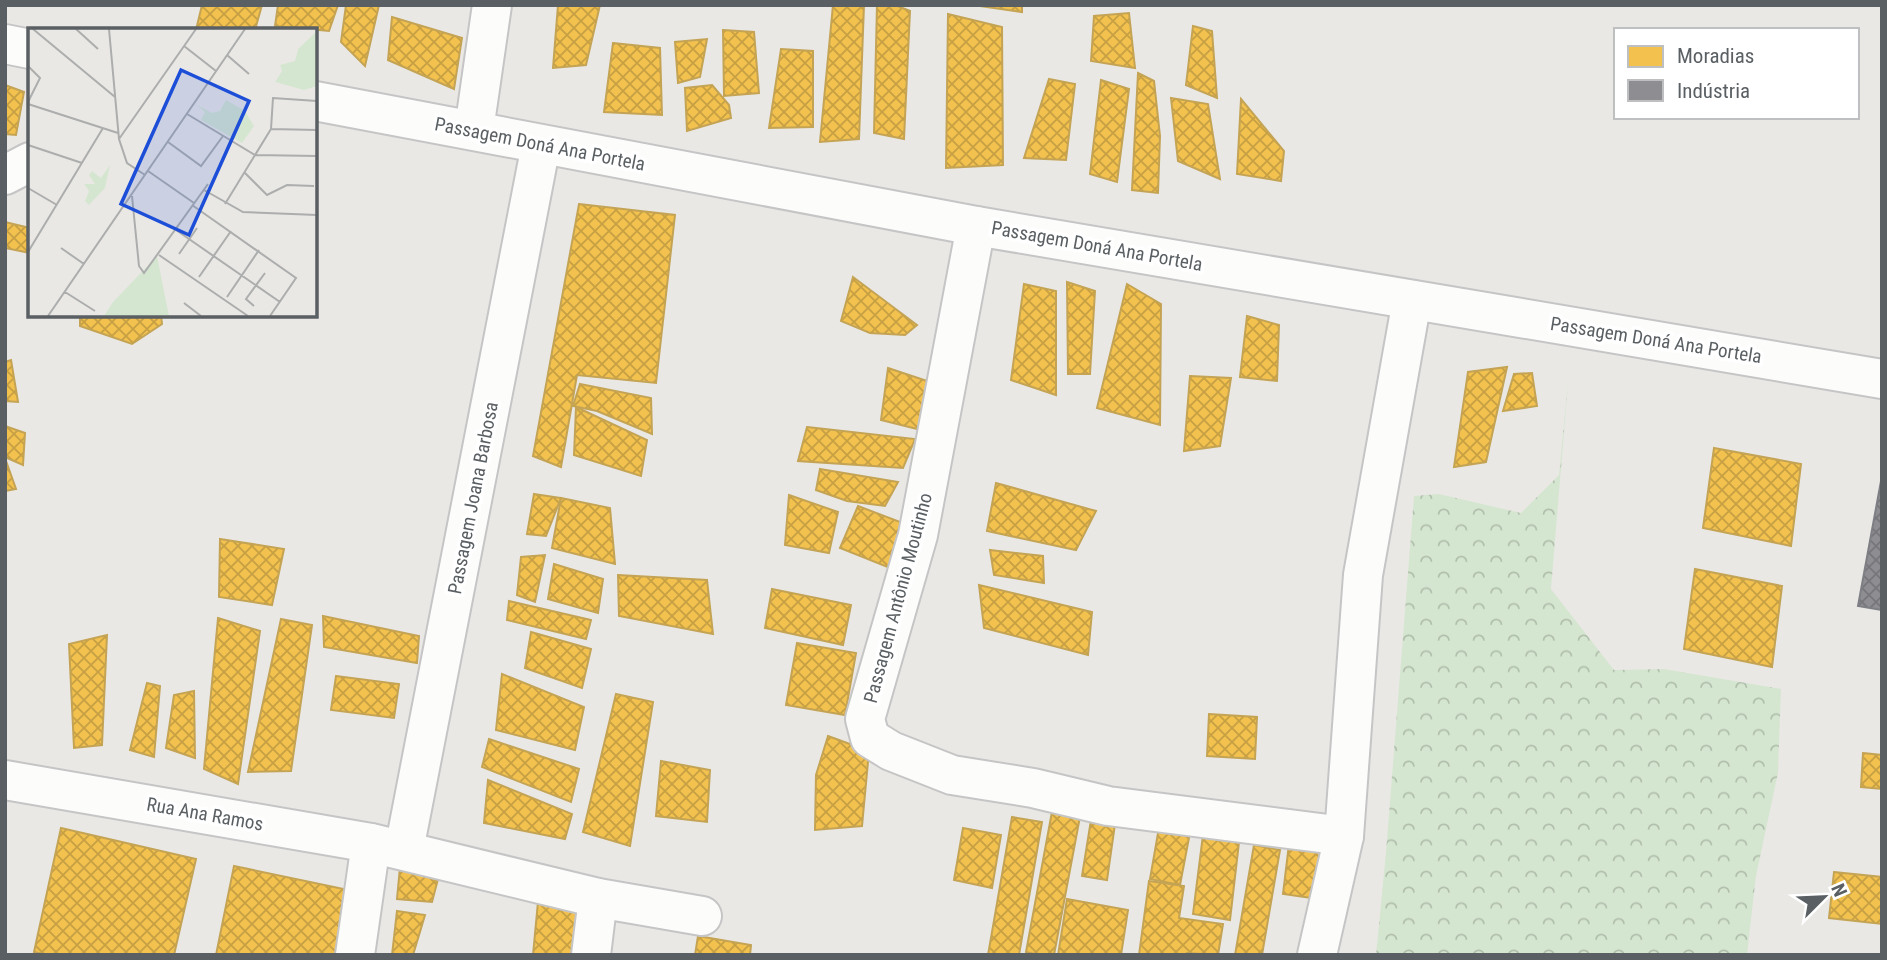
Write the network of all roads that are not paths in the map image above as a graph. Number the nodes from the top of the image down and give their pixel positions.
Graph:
1 (492, 5) edge
2 (5, 44) edge
3 (28, 49) edge
4 (317, 101) edge
5 (474, 130) junction
6 (541, 145) junction
7 (28, 163) edge
8 (5, 175) edge
9 (976, 226) junction
10 (1412, 300) junction
11 (1882, 379) edge
12 (5, 780) edge
13 (1344, 836) junction
14 (387, 847) junction
15 (598, 898) junction
16 (702, 916) dead end
17 (355, 955) edge
18 (591, 955) edge
19 (1317, 955) edge

1 - 5 street
2 - 3 street
4 - 5 street, Passagem Doná Ana Portela
5 - 6 street, Passagem Doná Ana Portela
6 - 9 street, Passagem Doná Ana Portela
6 - 14 street, Passagem Joana Barbosa
7 - 8 street
9 - 10 street, Passagem Doná Ana Portela
9 - 13 street, Passagem Antônio Moutinho
10 - 11 street, Passagem Doná Ana Portela
10 - 13 street
12 - 14 street, Rua Ana Ramos
13 - 19 street
14 - 15 street, Rua Ana Ramos
14 - 17 street, Passagem Joana Barbosa
15 - 16 street, Rua Ana Ramos
15 - 18 street

